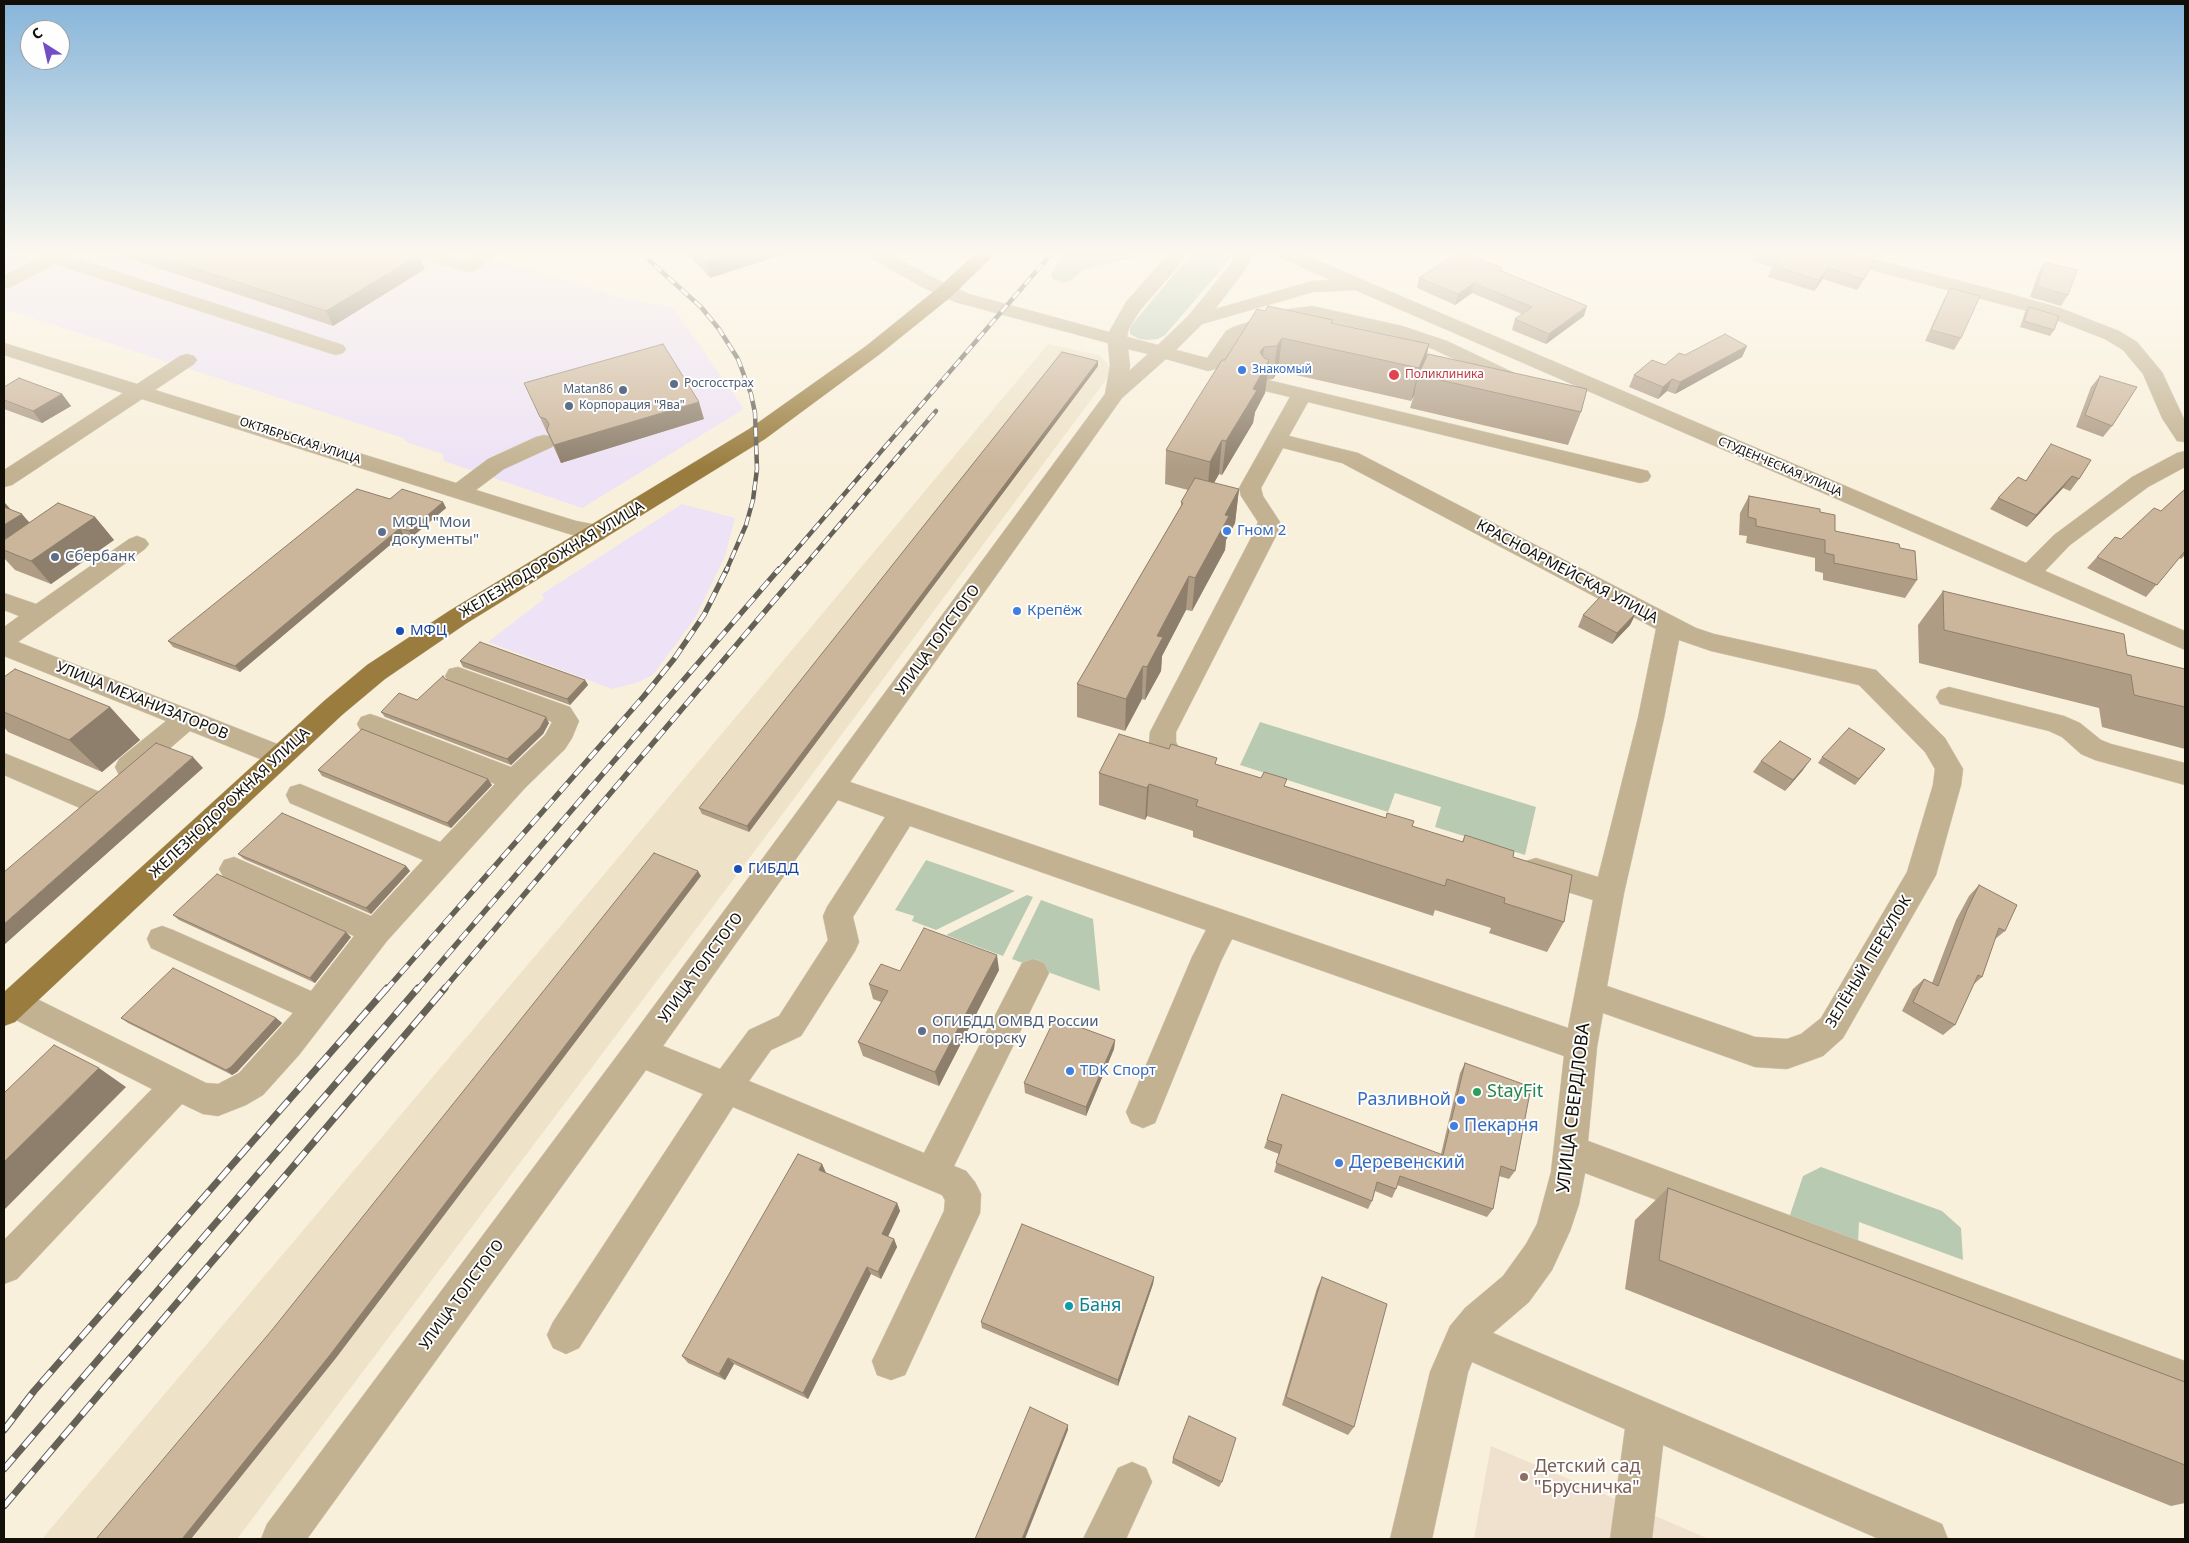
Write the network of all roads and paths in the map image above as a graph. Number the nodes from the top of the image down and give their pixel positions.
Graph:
1 (265, 325) edge
2 (904, 325) edge
3 (1065, 325) edge
4 (1121, 325) edge
5 (1190, 325) edge
6 (1260, 325) edge
7 (1276, 325) edge
8 (1372, 325) edge
9 (1451, 325) edge
10 (2086, 325) edge
11 (1304, 331) edge
12 (1117, 340) junction
13 (4, 349) edge
14 (336, 349) dead end
15 (1509, 350) junction
16 (1162, 352) junction
17 (187, 360) dead end
18 (1435, 363) edge
19 (1208, 365) junction
20 (1487, 367) junction
21 (1229, 376) edge
22 (1268, 386) dead end
23 (140, 391) junction
24 (1115, 394) junction
25 (1302, 394) junction
26 (2185, 436) edge
27 (1278, 440) junction
28 (544, 442) dead end
29 (2185, 458) edge
30 (1640, 476) dead end
31 (4, 480) edge
32 (459, 492) junction
33 (596, 534) junction
34 (137, 544) dead end
35 (2030, 574) junction
36 (4, 601) edge
37 (38, 614) junction
38 (1669, 626) junction
39 (4, 639) edge
40 (2185, 641) edge
41 (4, 646) edge
42 (458, 676) dead end
43 (1867, 677) joint
44 (1949, 697) dead end
45 (186, 719) junction
46 (370, 724) dead end
47 (280, 756) junction
48 (4, 763) edge
49 (1222, 774) edge
50 (2185, 774) edge
51 (515, 780) junction
52 (832, 787) junction
53 (300, 795) dead end
54 (90, 800) junction
55 (903, 812) junction
56 (68, 818) edge
57 (445, 857) junction
58 (1515, 864) edge
59 (234, 869) dead end
60 (1609, 893) junction
61 (1225, 924) junction
62 (376, 932) junction
63 (162, 939) dead end
64 (1033, 973) dead end
65 (1590, 994) junction
66 (9, 1008) edge
67 (314, 1008) junction
68 (1581, 1047) junction
69 (640, 1052) junction
70 (177, 1086) junction
71 (726, 1089) junction
72 (1143, 1112) dead end
73 (1570, 1151) junction
74 (932, 1174) junction
75 (4, 1266) edge
76 (566, 1335) dead end
77 (1463, 1339) junction
78 (891, 1361) dead end
79 (2185, 1380) edge
80 (1646, 1419) junction
81 (1132, 1482) dead end
82 (282, 1539) edge
83 (1104, 1539) edge
84 (1411, 1539) edge
85 (1632, 1539) edge
86 (1927, 1539) edge

1 - 14 street
2 - 33 main road, ЖЕЛЕЗНОДОРОЖНАЯ УЛИЦА
3 - 12 street
4 - 12 street
5 - 16 street
6 - 19 street
7 - 11 street
8 - 20 street
9 - 15 street, СТУДЕНЧЕСКАЯ УЛИЦА
10 - 26 street
12 - 16 street
12 - 24 street
13 - 23 street, ОКТЯБРЬСКАЯ УЛИЦА
15 - 20 street
15 - 35 street, СТУДЕНЧЕСКАЯ УЛИЦА
16 - 19 street
16 - 24 street
17 - 23 street
18 - 20 street
19 - 21 street
22 - 25 street
23 - 31 street
23 - 32 street, ОКТЯБРЬСКАЯ УЛИЦА
24 - 52 street, УЛИЦА ТОЛСТОГО
25 - 27 street
25 - 30 street
27 - 38 street, КРАСНОАРМЕЙСКАЯ УЛИЦА
27 - 49 street
28 - 32 street
29 - 35 street
32 - 33 street, ОКТЯБРЬСКАЯ УЛИЦА
33 - 47 main road, ЖЕЛЕЗНОДОРОЖНАЯ УЛИЦА
34 - 37 street
35 - 40 street, СТУДЕНЧЕСКАЯ УЛИЦА
36 - 37 street
37 - 39 street
38 - 43 street, КРАСНОАРМЕЙСКАЯ УЛИЦА
38 - 60 street, УЛИЦА СВЕРДЛОВА
41 - 45 street, УЛИЦА МЕХАНИЗАТОРОВ
42 - 51 street
43 - 65 street, ЗЕЛЁНЫЙ ПЕРЕУЛОК
44 - 50 street
45 - 47 street, УЛИЦА МЕХАНИЗАТОРОВ
45 - 54 street
46 - 51 street
47 - 66 main road, ЖЕЛЕЗНОДОРОЖНАЯ УЛИЦА
48 - 54 street
51 - 57 street
52 - 55 street
52 - 69 street, УЛИЦА ТОЛСТОГО
53 - 57 street
54 - 56 street
55 - 61 street
55 - 71 street
57 - 62 street
58 - 60 street
59 - 62 street
60 - 65 street, УЛИЦА СВЕРДЛОВА
61 - 68 street
61 - 72 street
62 - 67 street
63 - 67 street
64 - 74 street
65 - 68 street, УЛИЦА СВЕРДЛОВА
66 - 70 street
67 - 70 street
68 - 73 street, УЛИЦА СВЕРДЛОВА
69 - 71 street
69 - 82 street, УЛИЦА ТОЛСТОГО
70 - 75 street
71 - 74 street
71 - 76 street
73 - 77 street, УЛИЦА СВЕРДЛОВА
73 - 79 street
74 - 78 street
77 - 80 street
77 - 84 street, УЛИЦА СВЕРДЛОВА
80 - 85 street
80 - 86 street
81 - 83 street

